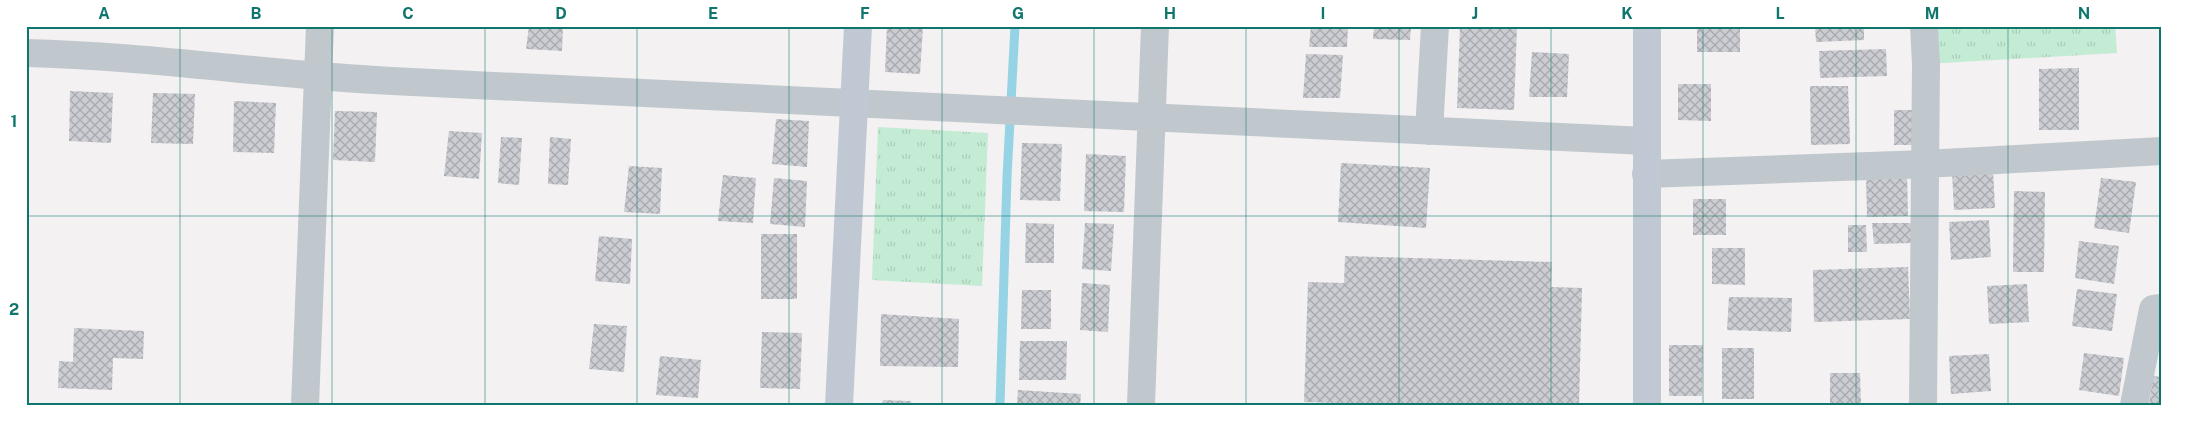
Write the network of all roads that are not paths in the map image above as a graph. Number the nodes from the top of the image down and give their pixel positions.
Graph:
1 (320, 26) edge
2 (858, 26) edge
3 (1155, 26) edge
4 (1435, 26) edge
5 (1647, 26) edge
6 (1924, 26) edge
7 (26, 53) edge
8 (317, 77) junction
9 (855, 104) junction
10 (1151, 119) junction
11 (1429, 131) junction
12 (1646, 140) junction
13 (2162, 151) edge
14 (1925, 164) junction
15 (1646, 174) junction
16 (2162, 308) edge
17 (304, 405) edge
18 (839, 405) edge
19 (1141, 405) edge
20 (1647, 405) edge
21 (1923, 405) edge
22 (2134, 405) edge

1 - 8 street
2 - 9 street
3 - 10 street
4 - 11 street
5 - 12 street
6 - 14 street
7 - 8 street
8 - 9 street
8 - 17 street
9 - 10 street
9 - 18 street
10 - 11 street
10 - 19 street
11 - 12 street
12 - 15 street
13 - 14 street
14 - 15 street
14 - 21 street
15 - 20 street
16 - 22 street

